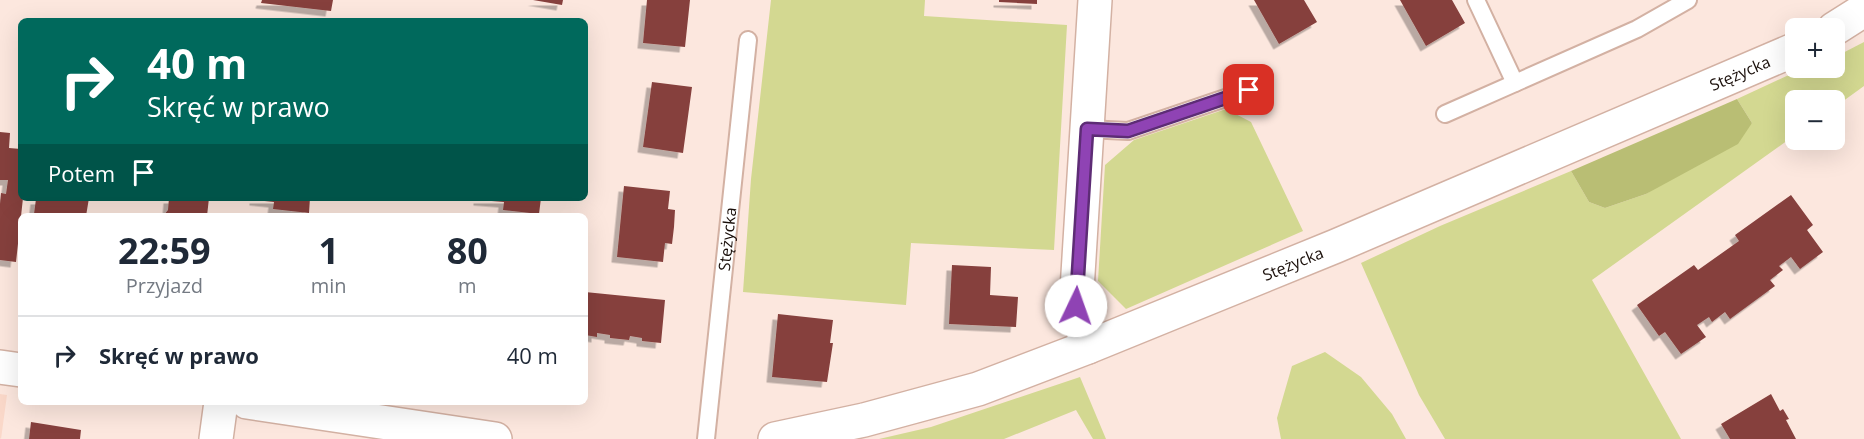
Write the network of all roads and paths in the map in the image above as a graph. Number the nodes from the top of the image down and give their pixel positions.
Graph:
1 (1095, 0) edge
2 (1476, 0) edge
3 (1688, 0) edge
4 (1864, 10) edge
5 (1845, 22) edge
6 (748, 40) dead end
7 (1785, 54) edge
8 (1515, 84) junction
9 (1249, 90) dead end
10 (1445, 114) dead end
11 (1087, 129) junction
12 (1088, 347) junction
13 (0, 367) edge
14 (18, 370) edge
15 (220, 405) edge
16 (259, 405) edge
17 (216, 439) edge
18 (495, 439) edge
19 (706, 439) edge
20 (775, 439) edge

1 - 11 street
2 - 8 lane
3 - 8 lane
4 - 5 street
6 - 19 lane, Stężycka
7 - 12 street, Stężycka
8 - 10 lane
9 - 11 lane
11 - 12 street
12 - 20 street, Stężycka
13 - 14 street
15 - 17 street
16 - 18 street

